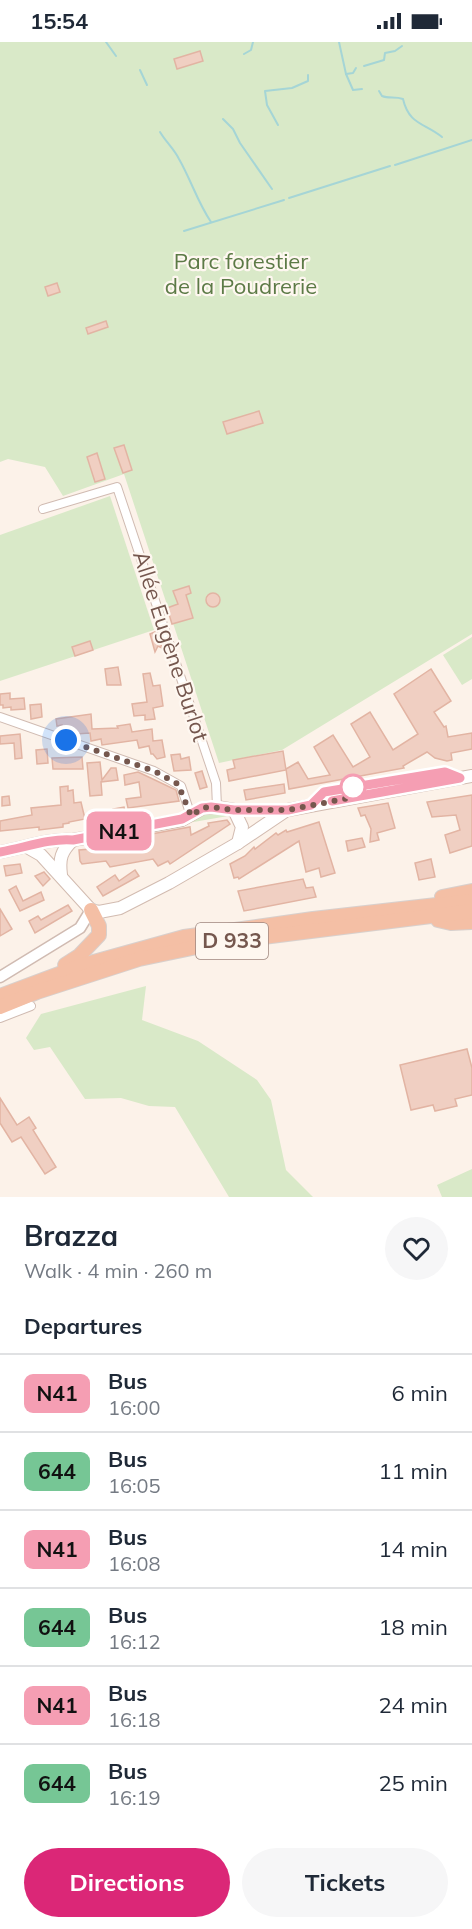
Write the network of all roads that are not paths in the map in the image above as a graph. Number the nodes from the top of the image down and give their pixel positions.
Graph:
1 (43, 509) dead end
2 (0, 717) edge
3 (472, 776) edge
4 (217, 807) junction
5 (234, 810) junction
6 (288, 810) junction
7 (191, 816) junction
8 (73, 840) junction
9 (238, 843) junction
10 (27, 847) junction
11 (0, 852) edge
12 (61, 875) junction
13 (472, 891) edge
14 (472, 901) edge
15 (91, 910) junction
16 (400, 910) junction
17 (472, 911) edge
18 (428, 917) junction
19 (472, 922) edge
20 (0, 977) edge
21 (30, 985) junction
22 (0, 996) edge
23 (31, 1006) dead end
24 (0, 1007) edge
25 (0, 1018) edge

1 - 4 street, Allée Eugène Burlot
2 - 7 street
3 - 6 main road
4 - 5 main road
4 - 7 main road
5 - 6 main road
5 - 9 main road
6 - 9 main road
7 - 8 main road
8 - 10 main road
8 - 12 main road
9 - 15 main road
10 - 11 main road
10 - 12 main road
12 - 15 main road
13 - 16 highway
14 - 16 highway, D 933
15 - 20 street
15 - 21 highway
16 - 21 highway, D 933
17 - 18 highway, D 933
18 - 19 highway
18 - 24 highway, D 933
21 - 22 highway, D 933
23 - 25 street

